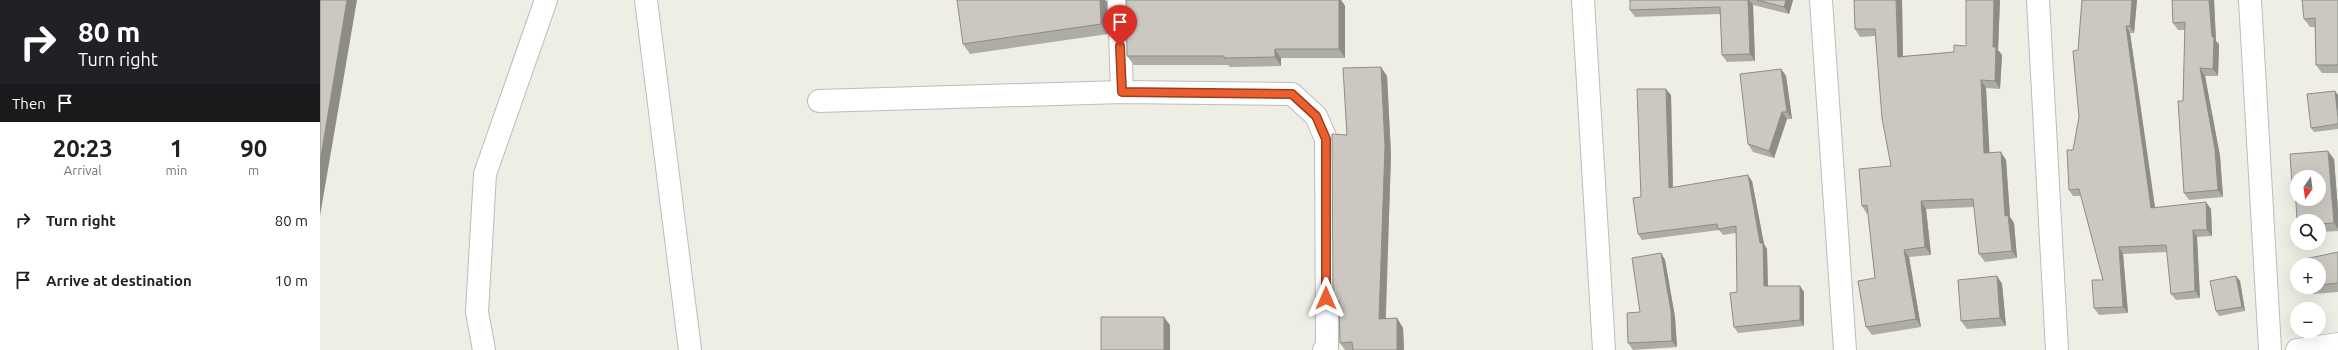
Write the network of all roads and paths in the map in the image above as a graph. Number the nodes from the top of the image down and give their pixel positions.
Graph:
1 (546, 0) edge
2 (646, 0) edge
3 (1119, 0) edge
4 (1583, 0) edge
5 (1821, 0) edge
6 (2038, 0) edge
7 (2250, 0) edge
8 (1122, 92) junction
9 (819, 101) dead end
10 (2338, 344) edge
11 (484, 350) edge
12 (690, 350) edge
13 (1324, 350) edge
14 (1604, 350) edge
15 (1845, 350) edge
16 (2057, 350) edge
17 (2270, 350) edge
18 (2297, 350) edge

1 - 11 street
2 - 12 street
3 - 8 street
4 - 14 street
5 - 15 street
6 - 16 street
7 - 17 street
8 - 9 street
8 - 13 street
10 - 18 street

